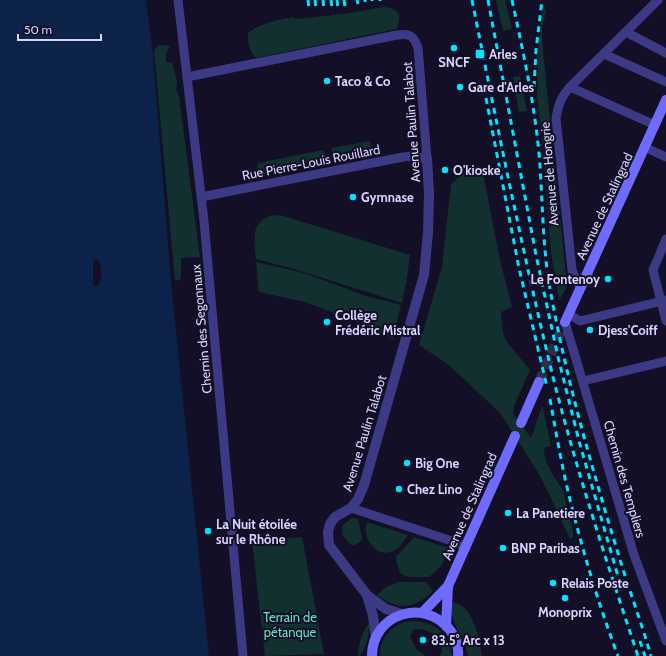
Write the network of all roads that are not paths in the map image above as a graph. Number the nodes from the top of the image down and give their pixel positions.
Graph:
1 (178, 0) edge
2 (658, 0) edge
3 (626, 32) junction
4 (666, 53) edge
5 (604, 54) junction
6 (187, 77) junction
7 (666, 82) edge
8 (570, 87) junction
9 (666, 100) edge
10 (664, 112) edge
11 (655, 125) junction
12 (644, 148) junction
13 (666, 157) edge
14 (427, 159) junction
15 (201, 197) junction
16 (666, 239) edge
17 (580, 288) junction
18 (664, 300) edge
19 (567, 318) junction
20 (666, 321) edge
21 (666, 361) edge
22 (583, 381) junction
23 (539, 382) tunnel mouth
24 (521, 424) dead end
25 (515, 436) dead end
26 (352, 508) junction
27 (465, 548) junction
28 (448, 586) junction
29 (367, 595) junction
30 (422, 613) junction
31 (402, 614) junction
32 (446, 626) junction
33 (664, 632) edge
34 (376, 638) junction
35 (666, 642) edge
36 (371, 655) edge
37 (459, 655) edge
38 (243, 656) edge

1 - 6 street, Chemin des Segonnaux
2 - 3 street, Avenue de Hongrie
3 - 4 street
3 - 5 street, Avenue de Hongrie
5 - 7 street
5 - 8 street, Avenue de Hongrie
6 - 14 street, Avenue Paulin Talabot
6 - 15 street, Chemin des Segonnaux
8 - 11 street
8 - 17 street, Avenue de Hongrie
9 - 10 main road, Avenue de Stalingrad
10 - 11 main road, Avenue de Stalingrad
11 - 12 main road, Avenue de Stalingrad
12 - 13 street
12 - 17 main road, Avenue de Stalingrad
14 - 15 street, Rue Pierre-Louis Rouillard
14 - 26 street, Avenue Paulin Talabot
15 - 38 street, Chemin des Segonnaux
16 - 18 street
17 - 19 main road, Avenue de Stalingrad
18 - 19 street
18 - 20 street
19 - 22 street, Chemin des Templiers
21 - 22 street
22 - 33 street, Chemin des Templiers
23 - 24 main road
25 - 27 main road, Avenue de Stalingrad
26 - 27 street
26 - 29 street, Avenue Paulin Talabot
27 - 28 main road, Avenue de Stalingrad
28 - 30 main road, Avenue de Stalingrad
28 - 32 main road, Avenue de Stalingrad
29 - 31 street
29 - 34 street, Avenue Paulin Talabot
30 - 31 main road
30 - 32 main road
31 - 34 main road
32 - 37 main road
33 - 35 street, Chemin des Templiers
34 - 36 main road

